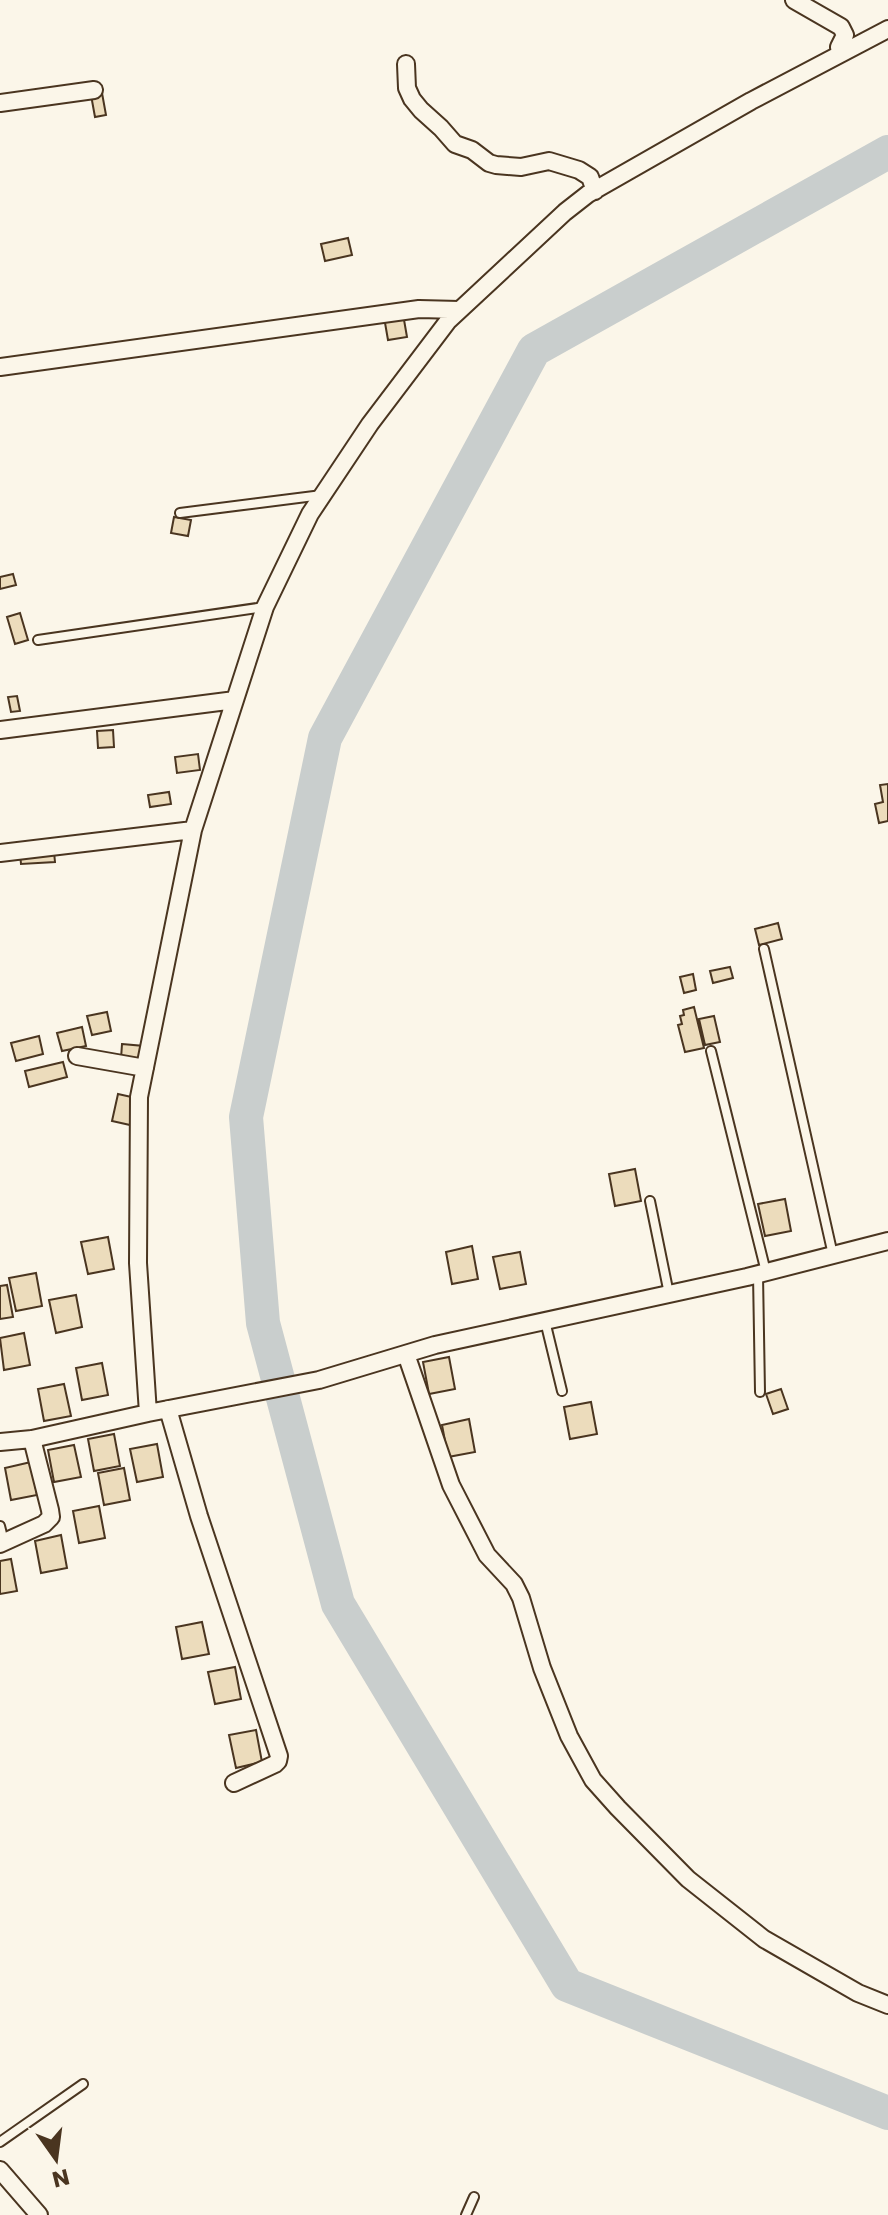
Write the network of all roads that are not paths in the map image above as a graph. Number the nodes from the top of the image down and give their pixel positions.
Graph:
1 (794, 0) edge
2 (888, 29) edge
3 (840, 54) junction
4 (406, 64) dead end
5 (94, 90) dead end
6 (0, 103) edge
7 (595, 191) junction
8 (459, 310) junction
9 (0, 367) edge
10 (323, 495) junction
11 (180, 513) dead end
12 (265, 607) junction
13 (38, 640) dead end
14 (235, 700) junction
15 (0, 730) edge
16 (193, 830) junction
17 (0, 853) edge
18 (764, 949) dead end
19 (711, 1051) dead end
20 (77, 1056) dead end
21 (145, 1068) junction
22 (650, 1201) dead end
23 (888, 1241) edge
24 (833, 1255) junction
25 (762, 1274) junction
26 (670, 1294) junction
27 (545, 1321) junction
28 (406, 1354) junction
29 (562, 1391) dead end
30 (760, 1392) dead end
31 (168, 1409) junction
32 (148, 1413) junction
33 (32, 1439) junction
34 (0, 1442) edge
35 (1, 1537) edge
36 (234, 1783) dead end
37 (888, 2005) edge
38 (83, 2084) dead end
39 (0, 2142) edge
40 (0, 2170) edge
41 (474, 2197) dead end
42 (39, 2215) edge
43 (466, 2215) edge

1 - 3 street
2 - 3 street
3 - 7 street
4 - 7 street
5 - 6 street
7 - 8 street
8 - 9 street
8 - 10 street
10 - 11 lane
10 - 12 street
12 - 13 lane
12 - 14 street
14 - 15 street
14 - 16 street
16 - 17 street
16 - 21 street
18 - 24 lane
19 - 25 lane
20 - 21 street
21 - 32 street
22 - 26 lane
23 - 24 street
24 - 25 street
25 - 26 street
25 - 30 lane
26 - 27 street
27 - 28 street
27 - 29 lane
28 - 31 street
28 - 37 street
31 - 32 street
31 - 36 street
32 - 33 street
33 - 34 street
33 - 35 street
38 - 39 lane
40 - 42 street
41 - 43 lane

